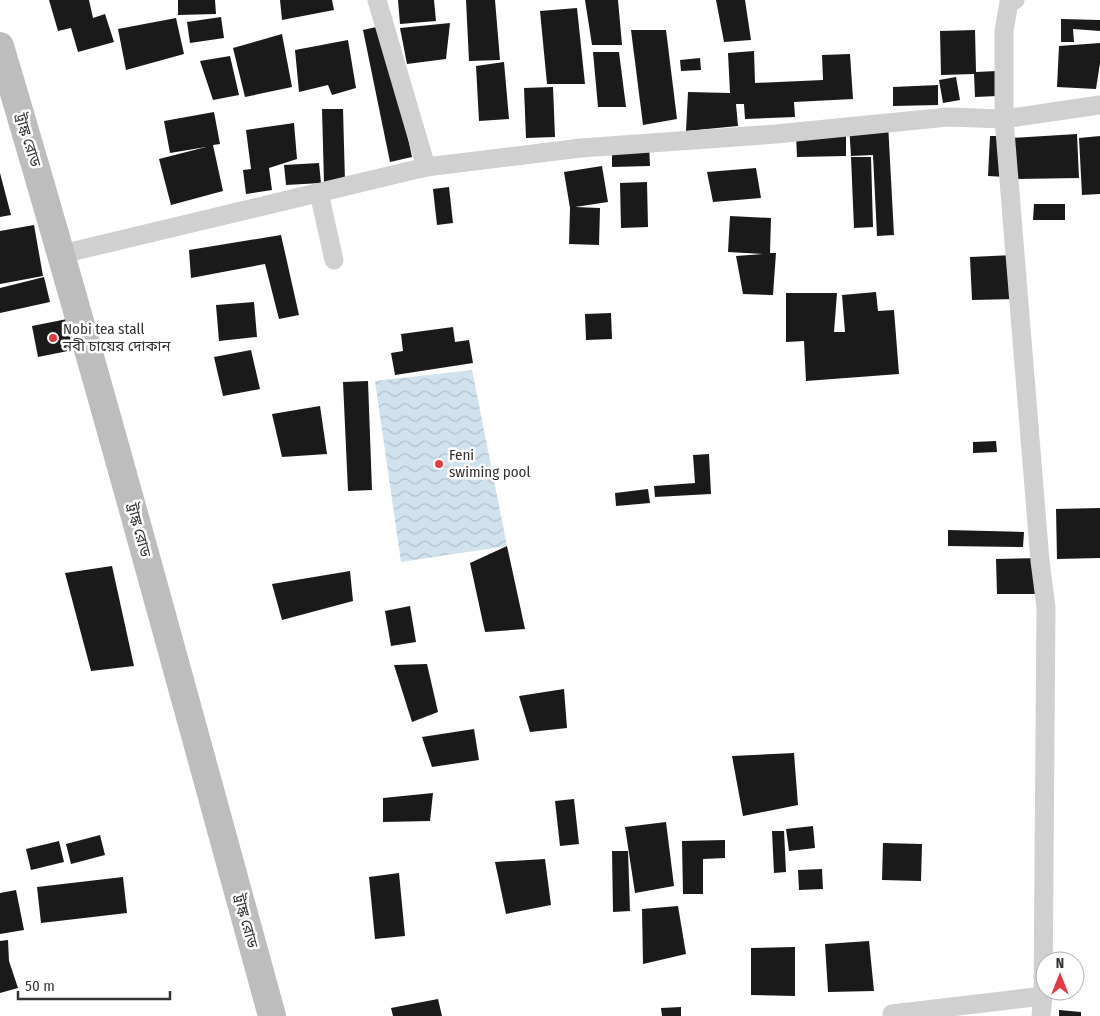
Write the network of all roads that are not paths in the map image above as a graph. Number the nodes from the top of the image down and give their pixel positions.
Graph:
1 (377, 0) edge
2 (1011, 1) edge
3 (0, 46) edge
4 (1100, 105) edge
5 (1004, 119) junction
6 (426, 167) junction
7 (319, 192) junction
8 (62, 254) junction
9 (334, 260) dead end
10 (1044, 951) edge
11 (1035, 997) edge
12 (1043, 1001) edge
13 (892, 1014) dead end
14 (272, 1016) edge
15 (1041, 1016) edge

1 - 6 street
2 - 5 street
3 - 8 main road, ট্রাঙ্ক রোড
4 - 5 street
5 - 6 street
5 - 10 street
6 - 7 street
7 - 8 street
7 - 9 street
8 - 14 main road, ট্রাঙ্ক রোড
11 - 13 street
12 - 15 street

